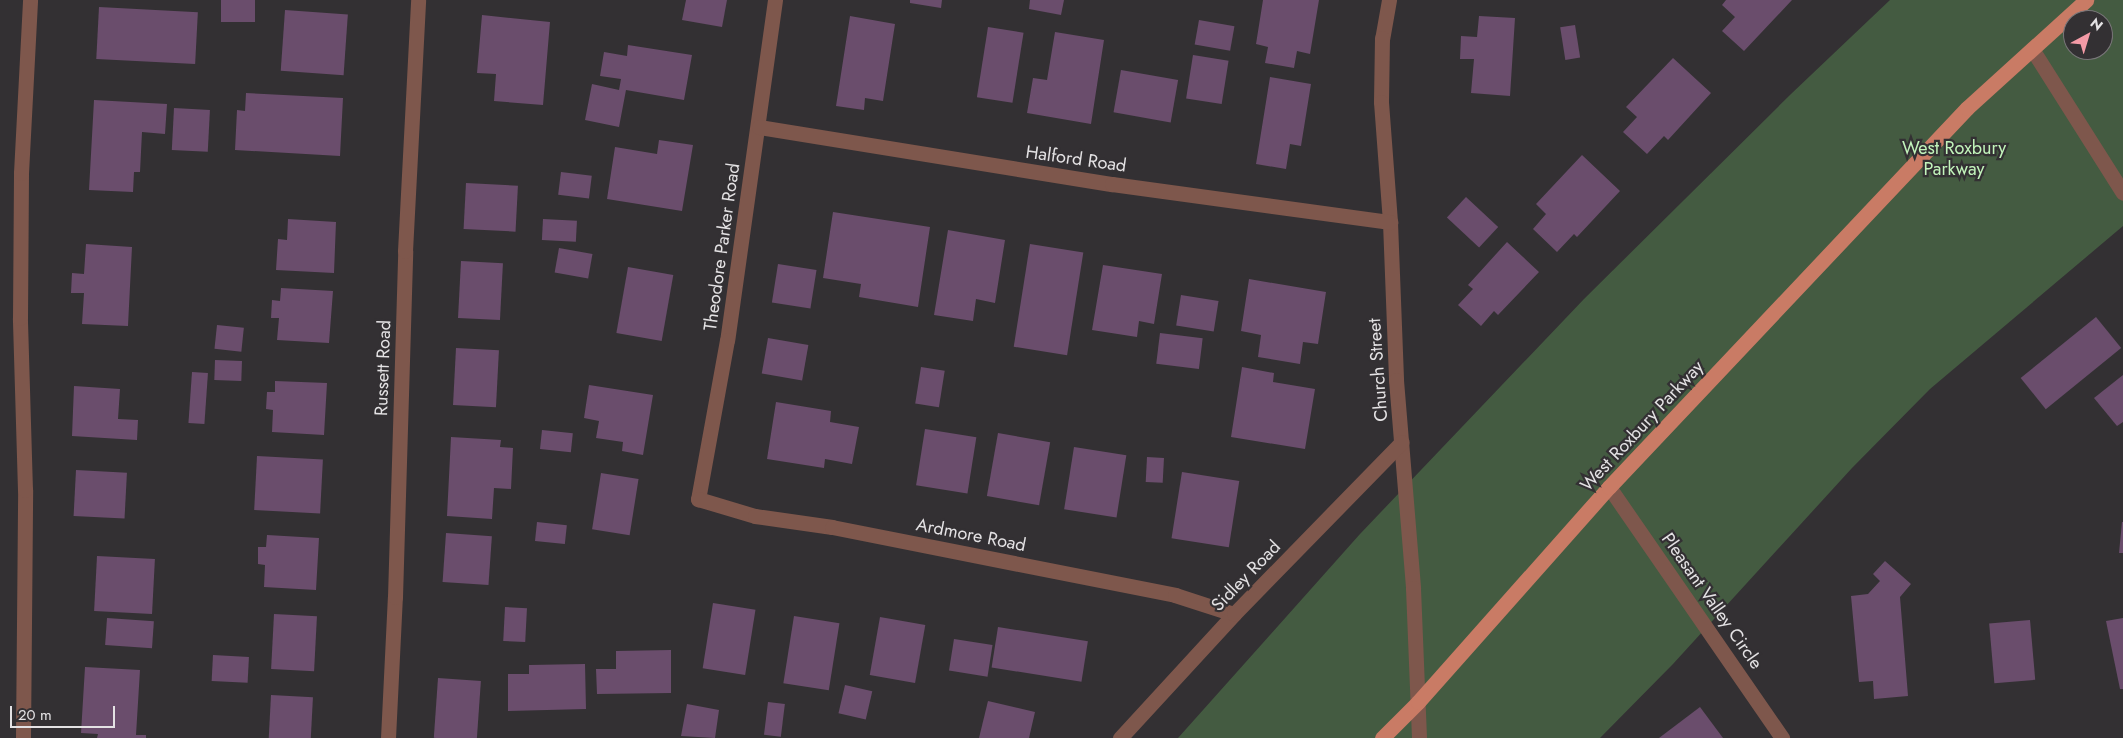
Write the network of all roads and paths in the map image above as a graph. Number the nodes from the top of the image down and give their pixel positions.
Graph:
1 (30, 0) edge
2 (418, 0) edge
3 (775, 0) edge
4 (1389, 0) edge
5 (2086, 0) edge
6 (2032, 49) junction
7 (759, 127) junction
8 (2123, 193) edge
9 (1390, 222) junction
10 (1402, 442) junction
11 (1609, 486) junction
12 (698, 499) joint
13 (1234, 614) junction
14 (1418, 702) junction
15 (23, 738) edge
16 (388, 738) edge
17 (1120, 738) edge
18 (1382, 738) edge
19 (1419, 738) edge
20 (1782, 738) edge

1 - 15 street
2 - 16 street, Russett Road
3 - 7 street, Theodore Parker Road
4 - 9 street, Church Street
5 - 6 main road, West Roxbury Parkway
6 - 8 street
6 - 11 main road, West Roxbury Parkway
7 - 9 street, Halford Road
7 - 12 street, Theodore Parker Road
9 - 10 street, Church Street
10 - 13 street, Sidley Road
10 - 14 street, Church Street
11 - 14 main road, West Roxbury Parkway
11 - 20 street, Pleasant Valley Circle
12 - 13 street, Ardmore Road
13 - 17 street, Sidley Road
14 - 18 main road, West Roxbury Parkway
14 - 19 street, Church Street

